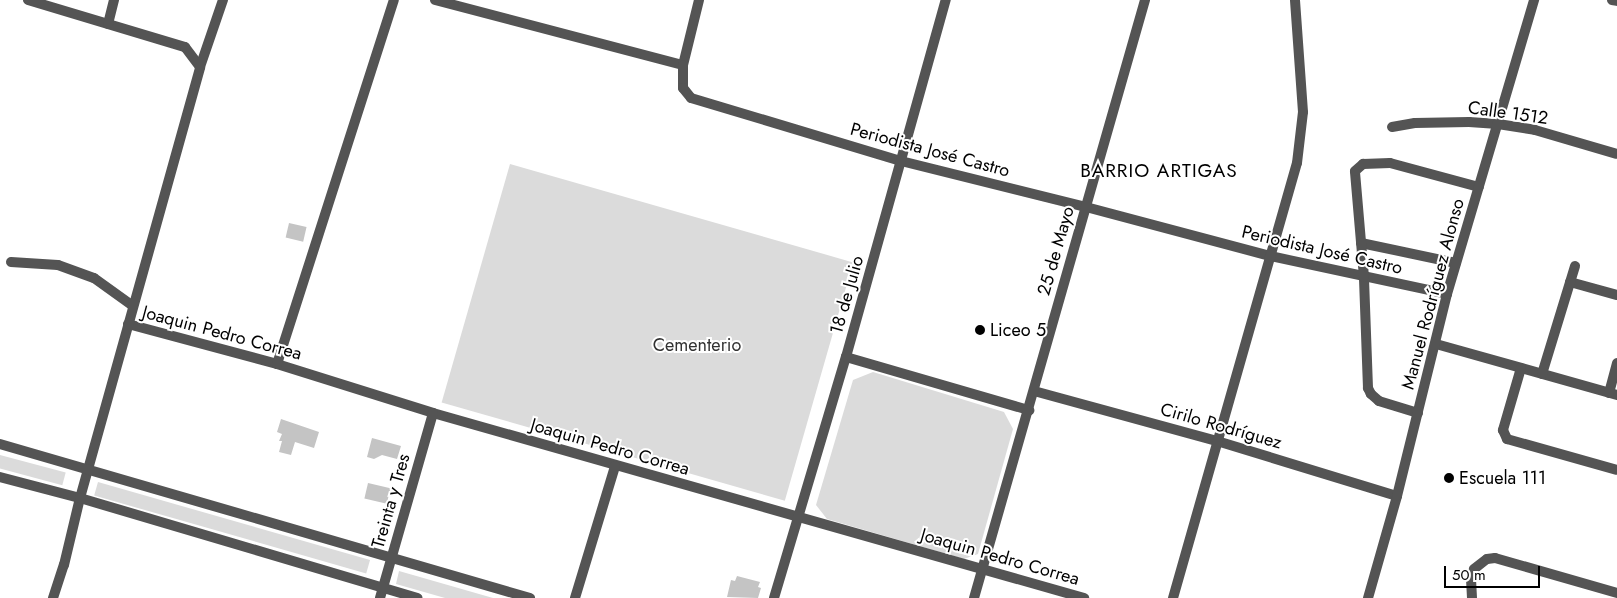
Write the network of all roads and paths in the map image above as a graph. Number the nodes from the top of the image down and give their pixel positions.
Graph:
1 (28, 0) edge
2 (114, 0) edge
3 (223, 0) edge
4 (394, 0) edge
5 (434, 0) edge
6 (699, 0) edge
7 (946, 0) edge
8 (1145, 0) edge
9 (1295, 0) edge
10 (1534, 0) edge
11 (1612, 0) edge
12 (1617, 1) edge
13 (108, 24) junction
14 (683, 65) junction
15 (200, 67) junction
16 (1498, 124) junction
17 (1392, 127) dead end
18 (1617, 154) edge
19 (901, 161) junction
20 (1479, 186) junction
21 (1086, 207) junction
22 (1361, 243) junction
23 (1270, 256) junction
24 (11, 262) dead end
25 (1456, 263) junction
26 (1575, 266) dead end
27 (1364, 277) junction
28 (1570, 282) junction
29 (1447, 294) junction
30 (1617, 295) edge
31 (133, 306) junction
32 (128, 324) junction
33 (1436, 344) junction
34 (846, 356) junction
35 (1617, 363) edge
36 (277, 364) junction
37 (1521, 368) junction
38 (1542, 374) junction
39 (1034, 391) junction
40 (1613, 394) edge
41 (1029, 410) junction
42 (1418, 413) junction
43 (433, 414) junction
44 (1218, 441) junction
45 (0, 444) edge
46 (615, 466) junction
47 (90, 469) junction
48 (1617, 470) edge
49 (0, 477) edge
50 (1397, 496) junction
51 (80, 498) junction
52 (799, 518) junction
53 (392, 558) junction
54 (982, 570) junction
55 (382, 593) edge
56 (1617, 593) edge
57 (53, 598) edge
58 (417, 598) edge
59 (530, 598) edge
60 (575, 598) edge
61 (774, 598) edge
62 (974, 598) edge
63 (1084, 598) edge
64 (1173, 598) edge
65 (1368, 598) edge
66 (1472, 598) edge

1 - 13 street
2 - 13 street
3 - 15 street
4 - 36 street
5 - 14 street
6 - 14 street, Periodista José Castro
7 - 19 street, 18 de Julio
8 - 21 street, 25 de Mayo
9 - 23 street
10 - 16 street, Manuel Rodríguez Alonso
11 - 12 street
13 - 15 street
14 - 19 street, Periodista José Castro
15 - 31 street
16 - 17 street, Calle 1512
16 - 18 street, Calle 1512
16 - 20 street, Manuel Rodríguez Alonso
19 - 21 street, Periodista José Castro
19 - 34 street, 18 de Julio
20 - 22 street
20 - 25 street, Manuel Rodríguez Alonso
21 - 23 street, Periodista José Castro
21 - 39 street, 25 de Mayo
22 - 25 street
22 - 27 street
23 - 27 street, Periodista José Castro
23 - 44 street
24 - 31 street, Joaquin Pedro Correa
25 - 29 street, Manuel Rodríguez Alonso
26 - 28 street
27 - 29 street, Periodista José Castro
27 - 42 street
28 - 30 street
28 - 38 street
29 - 33 street, Manuel Rodríguez Alonso
31 - 32 street
32 - 36 street, Joaquin Pedro Correa
32 - 47 street
33 - 37 street
33 - 42 street, Manuel Rodríguez Alonso
34 - 41 street
34 - 52 street, 18 de Julio
35 - 40 street
36 - 43 street, Joaquin Pedro Correa
37 - 38 street
37 - 48 street
38 - 40 street
39 - 41 street, 25 de Mayo
39 - 44 street, Cirilo Rodríguez
41 - 54 street, 25 de Mayo
42 - 50 street, Manuel Rodríguez Alonso
43 - 46 street, Joaquin Pedro Correa
43 - 53 street, Treinta y Tres
44 - 50 street, Cirilo Rodríguez
44 - 64 street
45 - 47 street
46 - 52 street, Joaquin Pedro Correa
46 - 60 street
47 - 51 street
47 - 53 street
49 - 51 street
50 - 65 street, Manuel Rodríguez Alonso
51 - 55 street
51 - 57 street
52 - 54 street, Joaquin Pedro Correa
52 - 61 street, 18 de Julio
53 - 55 street, Treinta y Tres
53 - 59 street
54 - 62 street, 25 de Mayo
54 - 63 street, Joaquin Pedro Correa
55 - 58 street
56 - 66 street

